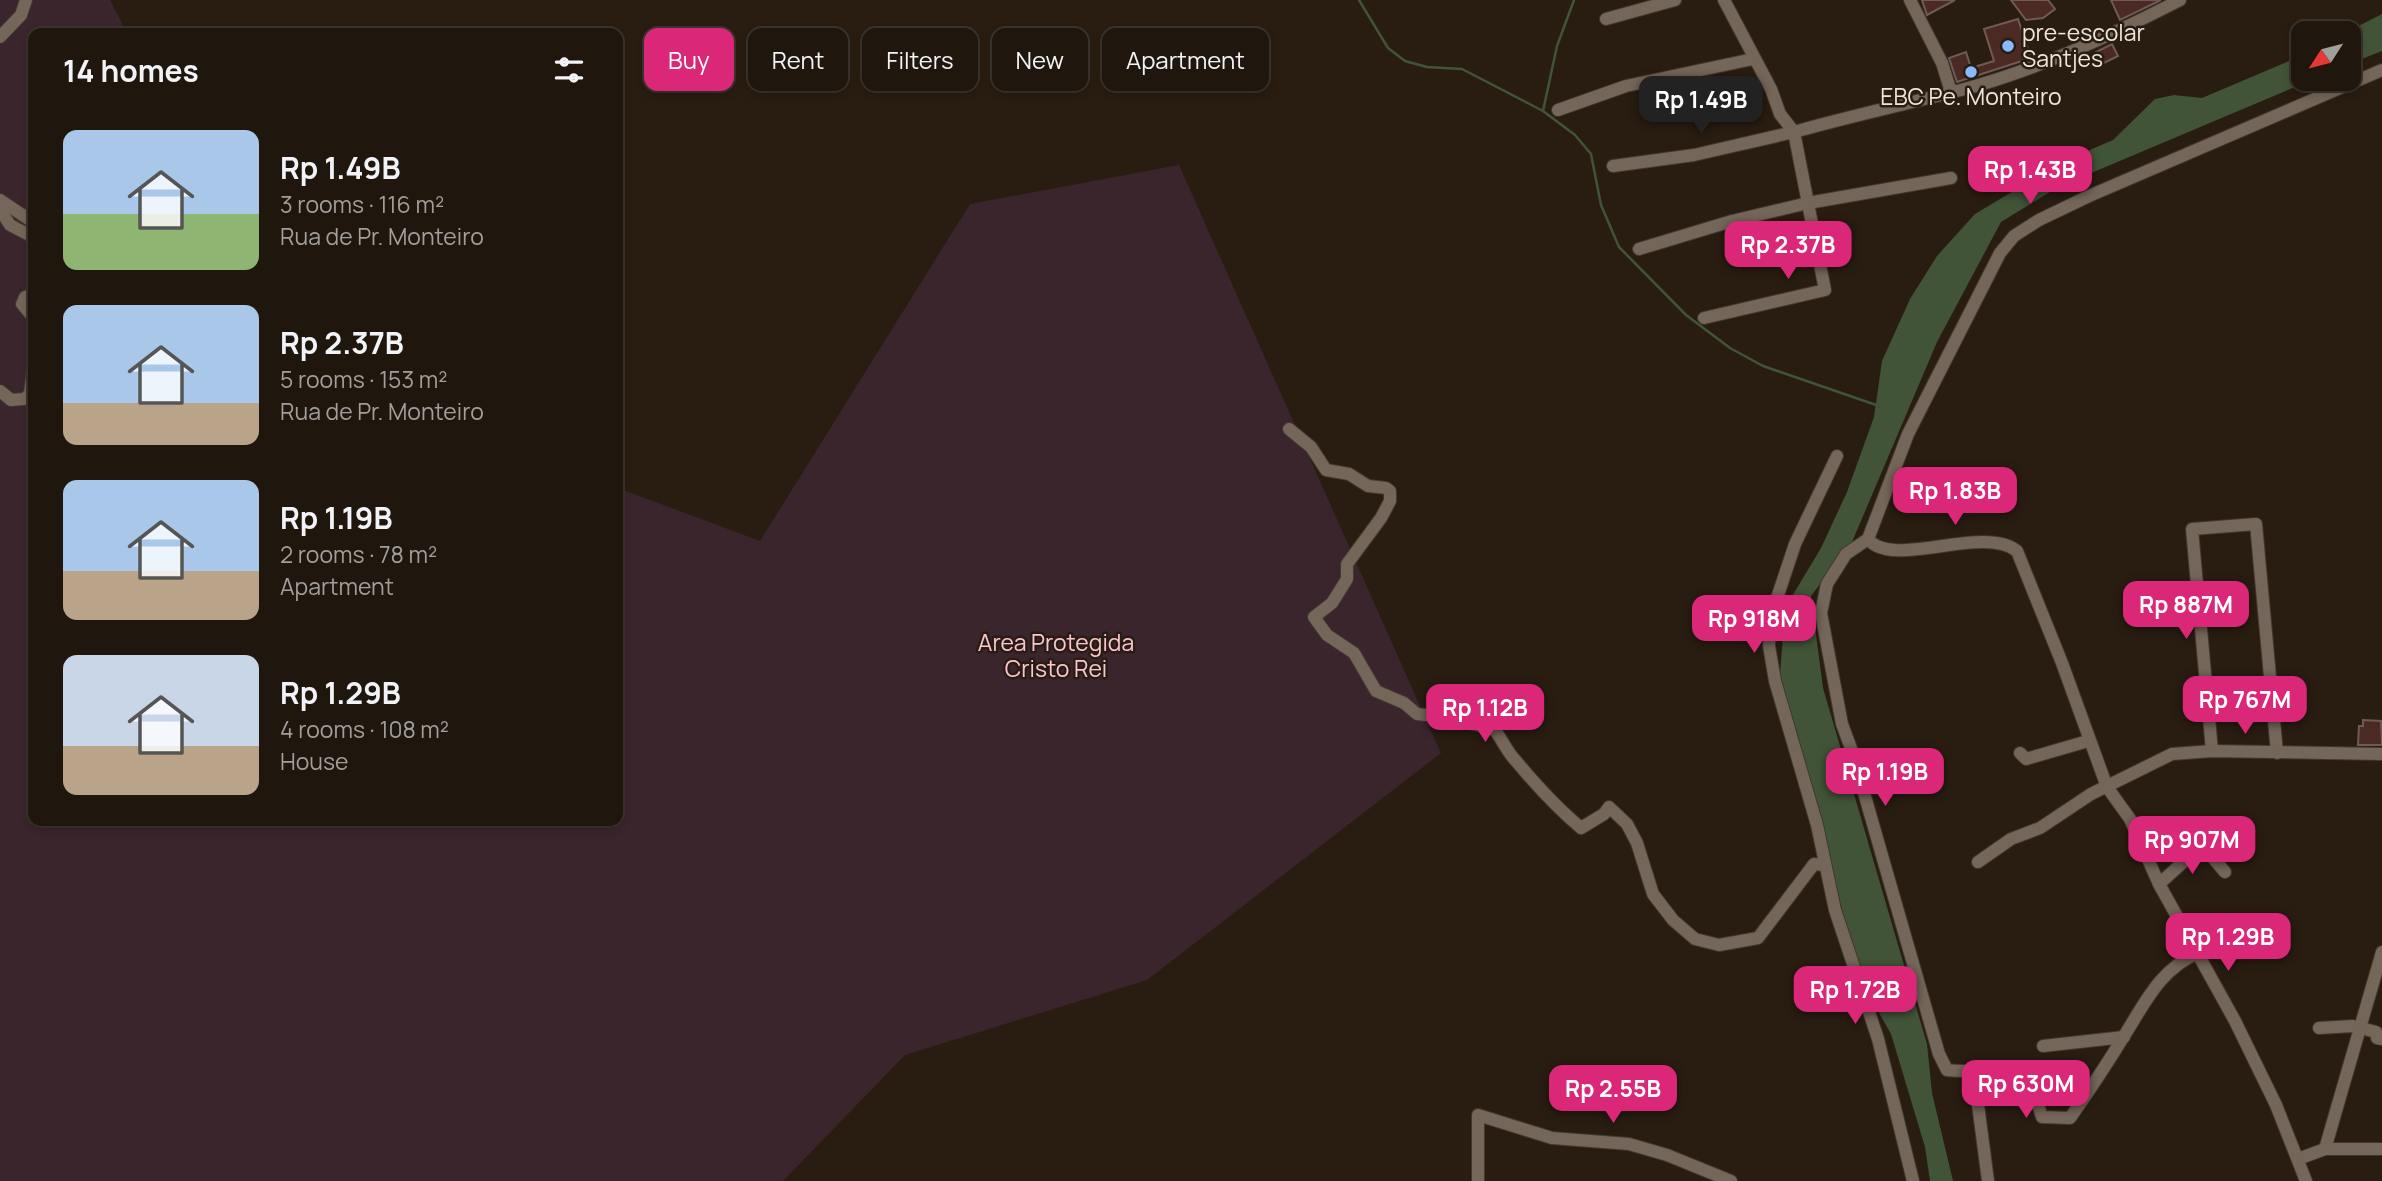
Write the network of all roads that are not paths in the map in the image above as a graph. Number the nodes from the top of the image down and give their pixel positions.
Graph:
1 (26, 0) edge
2 (1675, 0) edge
3 (1724, 0) edge
4 (1910, 0) edge
5 (2180, 0) edge
6 (1606, 19) dead end
7 (0, 37) edge
8 (1753, 59) junction
9 (2382, 70) edge
10 (1951, 92) junction
11 (1558, 110) dead end
12 (1794, 132) junction
13 (1613, 166) dead end
14 (1951, 178) dead end
15 (2, 201) edge
16 (1808, 203) junction
17 (28, 219) edge
18 (28, 234) edge
19 (1639, 249) dead end
20 (28, 296) edge
21 (28, 311) edge
22 (1704, 317) dead end
23 (0, 391) edge
24 (28, 396) edge
25 (1289, 429) dead end
26 (1837, 456) dead end
27 (1868, 539) junction
28 (2088, 741) junction
29 (2212, 751) junction
30 (2021, 753) dead end
31 (2277, 753) junction
32 (2382, 754) edge
33 (2107, 787) junction
34 (1978, 862) dead end
35 (1825, 865) junction
36 (2224, 872) dead end
37 (2160, 884) junction
38 (2382, 952) edge
39 (2198, 953) junction
40 (2319, 1028) dead end
41 (2361, 1028) junction
42 (2124, 1037) junction
43 (2382, 1039) edge
44 (2043, 1046) dead end
45 (1973, 1074) junction
46 (2325, 1149) junction
47 (2382, 1149) edge
48 (2298, 1159) junction
49 (1478, 1181) edge
50 (1731, 1181) edge
51 (1913, 1181) edge
52 (1988, 1181) edge
53 (2306, 1181) edge

1 - 7 street
2 - 6 street
3 - 8 street
4 - 10 street
5 - 10 street
8 - 11 street
8 - 12 street
9 - 27 street
10 - 12 street
12 - 13 street
12 - 16 street
14 - 16 street
15 - 17 street
15 - 18 street
16 - 19 street
16 - 22 street
20 - 21 street
23 - 24 street
25 - 35 street
26 - 35 street
27 - 28 street
27 - 45 street
28 - 30 street
28 - 33 street
29 - 31 street
29 - 31 street
29 - 33 street
31 - 32 street
33 - 34 street
33 - 37 street
35 - 51 street
36 - 37 street
37 - 39 street
38 - 41 street
39 - 42 street
39 - 48 street
40 - 41 street
41 - 43 street
41 - 46 street
42 - 44 street
42 - 45 street
45 - 52 street
46 - 47 street
46 - 48 street
48 - 53 street
49 - 50 street

